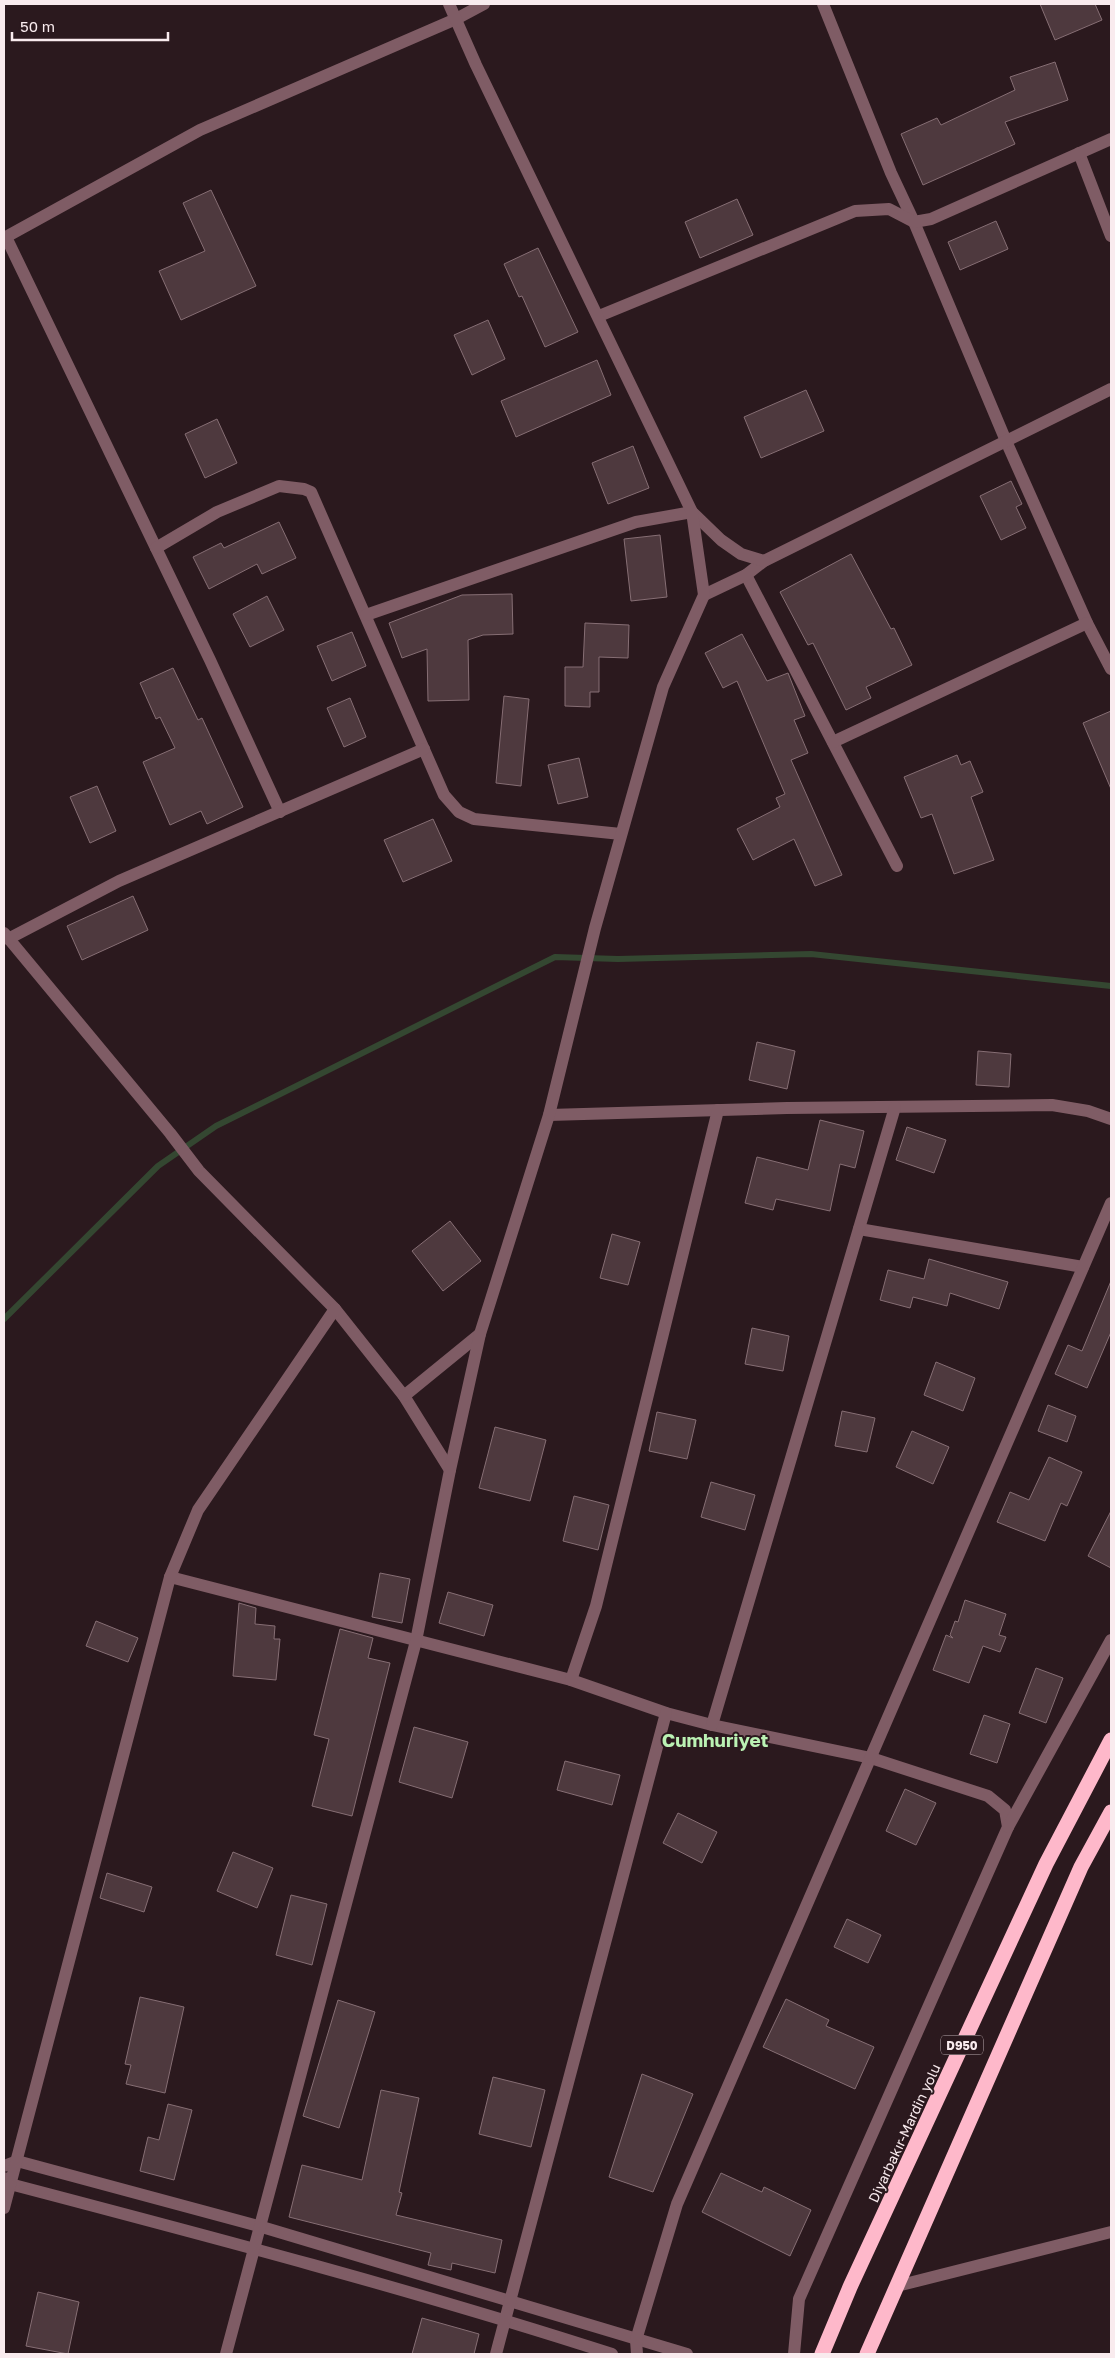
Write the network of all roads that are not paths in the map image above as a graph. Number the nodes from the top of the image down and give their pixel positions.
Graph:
1 (449, 4) edge
2 (484, 4) edge
3 (823, 4) edge
4 (456, 19) junction
5 (1111, 139) edge
6 (1079, 153) junction
7 (914, 222) junction
8 (1111, 236) edge
9 (5, 237) edge
10 (599, 316) junction
11 (1111, 388) edge
12 (1006, 441) junction
13 (692, 512) junction
14 (156, 548) junction
15 (764, 561) junction
16 (746, 575) junction
17 (704, 595) junction
18 (366, 615) junction
19 (1087, 623) junction
20 (1111, 669) edge
21 (833, 742) junction
22 (424, 750) junction
23 (280, 812) junction
24 (621, 834) junction
25 (897, 866) dead end
26 (6, 936) edge
27 (895, 1107) junction
28 (718, 1110) junction
29 (549, 1115) junction
30 (1111, 1119) edge
31 (1111, 1203) edge
32 (859, 1228) junction
33 (1083, 1267) junction
34 (335, 1309) junction
35 (480, 1334) junction
36 (404, 1396) junction
37 (450, 1470) junction
38 (170, 1577) junction
39 (1111, 1640) edge
40 (416, 1641) junction
41 (571, 1680) junction
42 (666, 1713) junction
43 (712, 1725) junction
44 (1111, 1740) edge
45 (871, 1758) junction
46 (1111, 1812) edge
47 (1008, 1827) junction
48 (17, 2161) junction
49 (4, 2166) edge
50 (7, 2181) edge
51 (4, 2208) edge
52 (262, 2227) junction
53 (1111, 2232) edge
54 (256, 2248) junction
55 (897, 2286) junction
56 (510, 2300) junction
57 (506, 2320) junction
58 (636, 2340) junction
59 (226, 2354) edge
60 (496, 2354) edge
61 (612, 2354) edge
62 (637, 2354) edge
63 (687, 2354) edge
64 (794, 2354) edge
65 (822, 2354) edge
66 (867, 2354) edge

1 - 4 street
2 - 4 street
3 - 7 street
4 - 9 street
4 - 10 street
5 - 6 street
6 - 7 street
6 - 8 street
7 - 10 street
7 - 12 street
9 - 14 street
10 - 13 street
11 - 12 street
12 - 15 street
12 - 19 street
13 - 15 street
13 - 17 street
13 - 18 street
14 - 18 street
14 - 23 street
15 - 16 street
16 - 17 street
16 - 21 street
17 - 24 street
18 - 22 street
19 - 20 street
19 - 21 street
21 - 25 street
22 - 23 street
22 - 24 street
23 - 26 street
24 - 29 street
26 - 34 street
27 - 28 street
27 - 30 street
27 - 32 street
28 - 29 street
28 - 41 street
29 - 35 street
31 - 33 street
32 - 33 street
32 - 43 street
33 - 45 street
34 - 36 street
34 - 38 street
35 - 36 street
35 - 37 street
36 - 37 street
37 - 40 street
38 - 40 street
38 - 48 street
39 - 47 street
40 - 41 street
40 - 52 street
41 - 42 street
42 - 43 street
42 - 56 street
43 - 45 street
44 - 65 highway, Diyarbakır-Mardin yolu / D950
45 - 47 street
45 - 58 street
46 - 55 highway, D950
47 - 64 street
48 - 49 street
48 - 50 street
48 - 52 street
50 - 51 street
50 - 54 street
52 - 54 street
52 - 56 street
53 - 55 street
54 - 57 street
54 - 59 street
55 - 66 highway, D950
56 - 57 street
56 - 58 street
57 - 60 street
57 - 61 street
58 - 62 street
58 - 63 street

